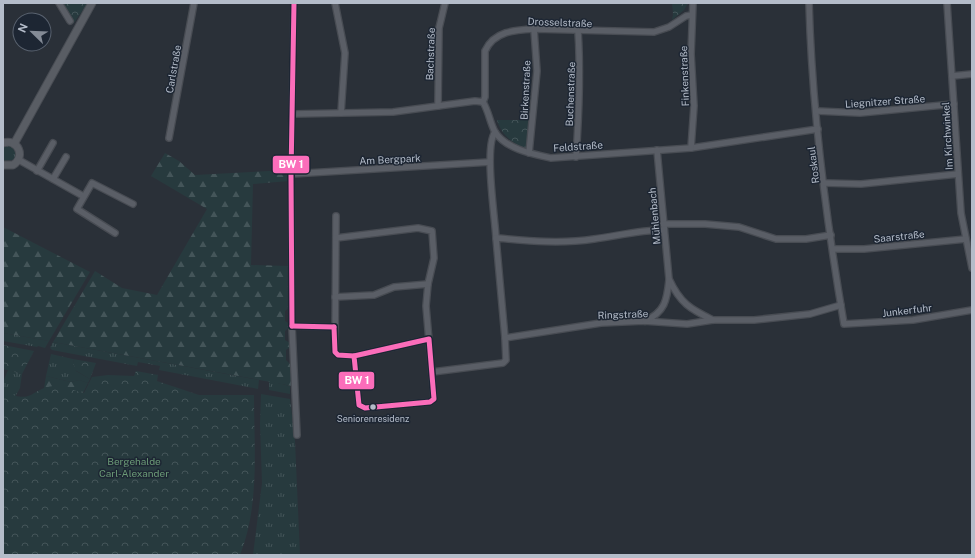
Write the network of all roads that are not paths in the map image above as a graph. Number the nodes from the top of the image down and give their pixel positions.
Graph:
1 (59, 3) edge
2 (92, 3) edge
3 (194, 3) edge
4 (294, 3) edge
5 (335, 3) edge
6 (445, 3) edge
7 (693, 3) edge
8 (810, 3) edge
9 (946, 3) edge
10 (692, 15) junction
11 (70, 20) dead end
12 (534, 29) junction
13 (578, 31) junction
14 (972, 74) edge
15 (952, 76) junction
16 (483, 102) junction
17 (954, 104) junction
18 (438, 106) junction
19 (817, 111) junction
20 (341, 113) junction
21 (293, 114) junction
22 (818, 129) junction
23 (495, 132) junction
24 (169, 138) dead end
25 (3, 143) edge
26 (14, 144) junction
27 (53, 144) dead end
28 (691, 148) junction
29 (658, 150) junction
30 (529, 153) junction
31 (66, 157) dead end
32 (576, 157) junction
33 (19, 160) junction
34 (490, 162) junction
35 (3, 165) edge
36 (38, 171) junction
37 (291, 174) junction
38 (958, 174) junction
39 (53, 180) junction
40 (824, 183) junction
41 (84, 196) junction
42 (132, 204) dead end
43 (336, 216) dead end
44 (663, 227) junction
45 (115, 233) dead end
46 (831, 235) junction
47 (336, 238) junction
48 (496, 238) junction
49 (966, 239) junction
50 (833, 249) junction
51 (972, 268) edge
52 (669, 279) junction
53 (428, 284) junction
54 (335, 297) junction
55 (841, 305) junction
56 (972, 310) edge
57 (713, 320) junction
58 (644, 321) junction
59 (844, 324) joint
60 (292, 326) junction
61 (334, 327) junction
62 (505, 338) junction
63 (429, 339) junction
64 (354, 356) junction
65 (432, 372) junction
66 (297, 435) dead end

1 - 11 street
2 - 26 street
3 - 24 street, Carlstraße
4 - 21 street
5 - 20 street
6 - 18 street, Bachstraße
7 - 10 street, Finkenstraße
8 - 19 street, Roskaul
9 - 15 street, Im Kirchwinkel
10 - 13 street, Drosselstraße
10 - 28 street, Finkenstraße
12 - 13 street, Drosselstraße
12 - 16 street, Drosselstraße
12 - 30 street, Birkenstraße
13 - 32 street, Buchenstraße
14 - 15 street
15 - 17 street, Im Kirchwinkel
16 - 18 street
16 - 23 street
17 - 19 street, Liegnitzer Straße
17 - 38 street, Im Kirchwinkel
18 - 20 street
19 - 22 street, Roskaul
20 - 21 street
21 - 37 street
22 - 28 street, Feldstraße
22 - 40 street, Roskaul
23 - 30 street, Feldstraße
23 - 34 street
25 - 26 street
26 - 33 street
27 - 36 street
28 - 29 street, Feldstraße
29 - 32 street, Feldstraße
29 - 44 street, Mühlenbach
30 - 32 street, Feldstraße
31 - 39 street
33 - 35 street
33 - 36 street
34 - 37 street, Am Bergpark
34 - 48 street
36 - 39 street
37 - 60 street
38 - 40 street
38 - 49 street, Im Kirchwinkel
39 - 41 street
40 - 46 street, Roskaul
41 - 42 street
41 - 45 street
43 - 47 street
44 - 46 street
44 - 48 street
44 - 52 street, Mühlenbach
46 - 50 street, Roskaul
47 - 53 street
47 - 54 street
48 - 62 street
49 - 50 street, Saarstraße
49 - 51 street, Im Kirchwinkel
50 - 55 street, Roskaul
52 - 57 street, Mühlenbach
52 - 58 street, Mühlenbach
53 - 54 street
53 - 63 street
54 - 61 street
55 - 57 street, Ringstraße
55 - 59 street, Roskaul
56 - 59 street, Junkerfuhr
57 - 58 street, Ringstraße
58 - 62 street, Ringstraße
60 - 61 street
60 - 66 street
61 - 64 street
62 - 65 street
63 - 64 street
63 - 65 street
64 - 65 street

